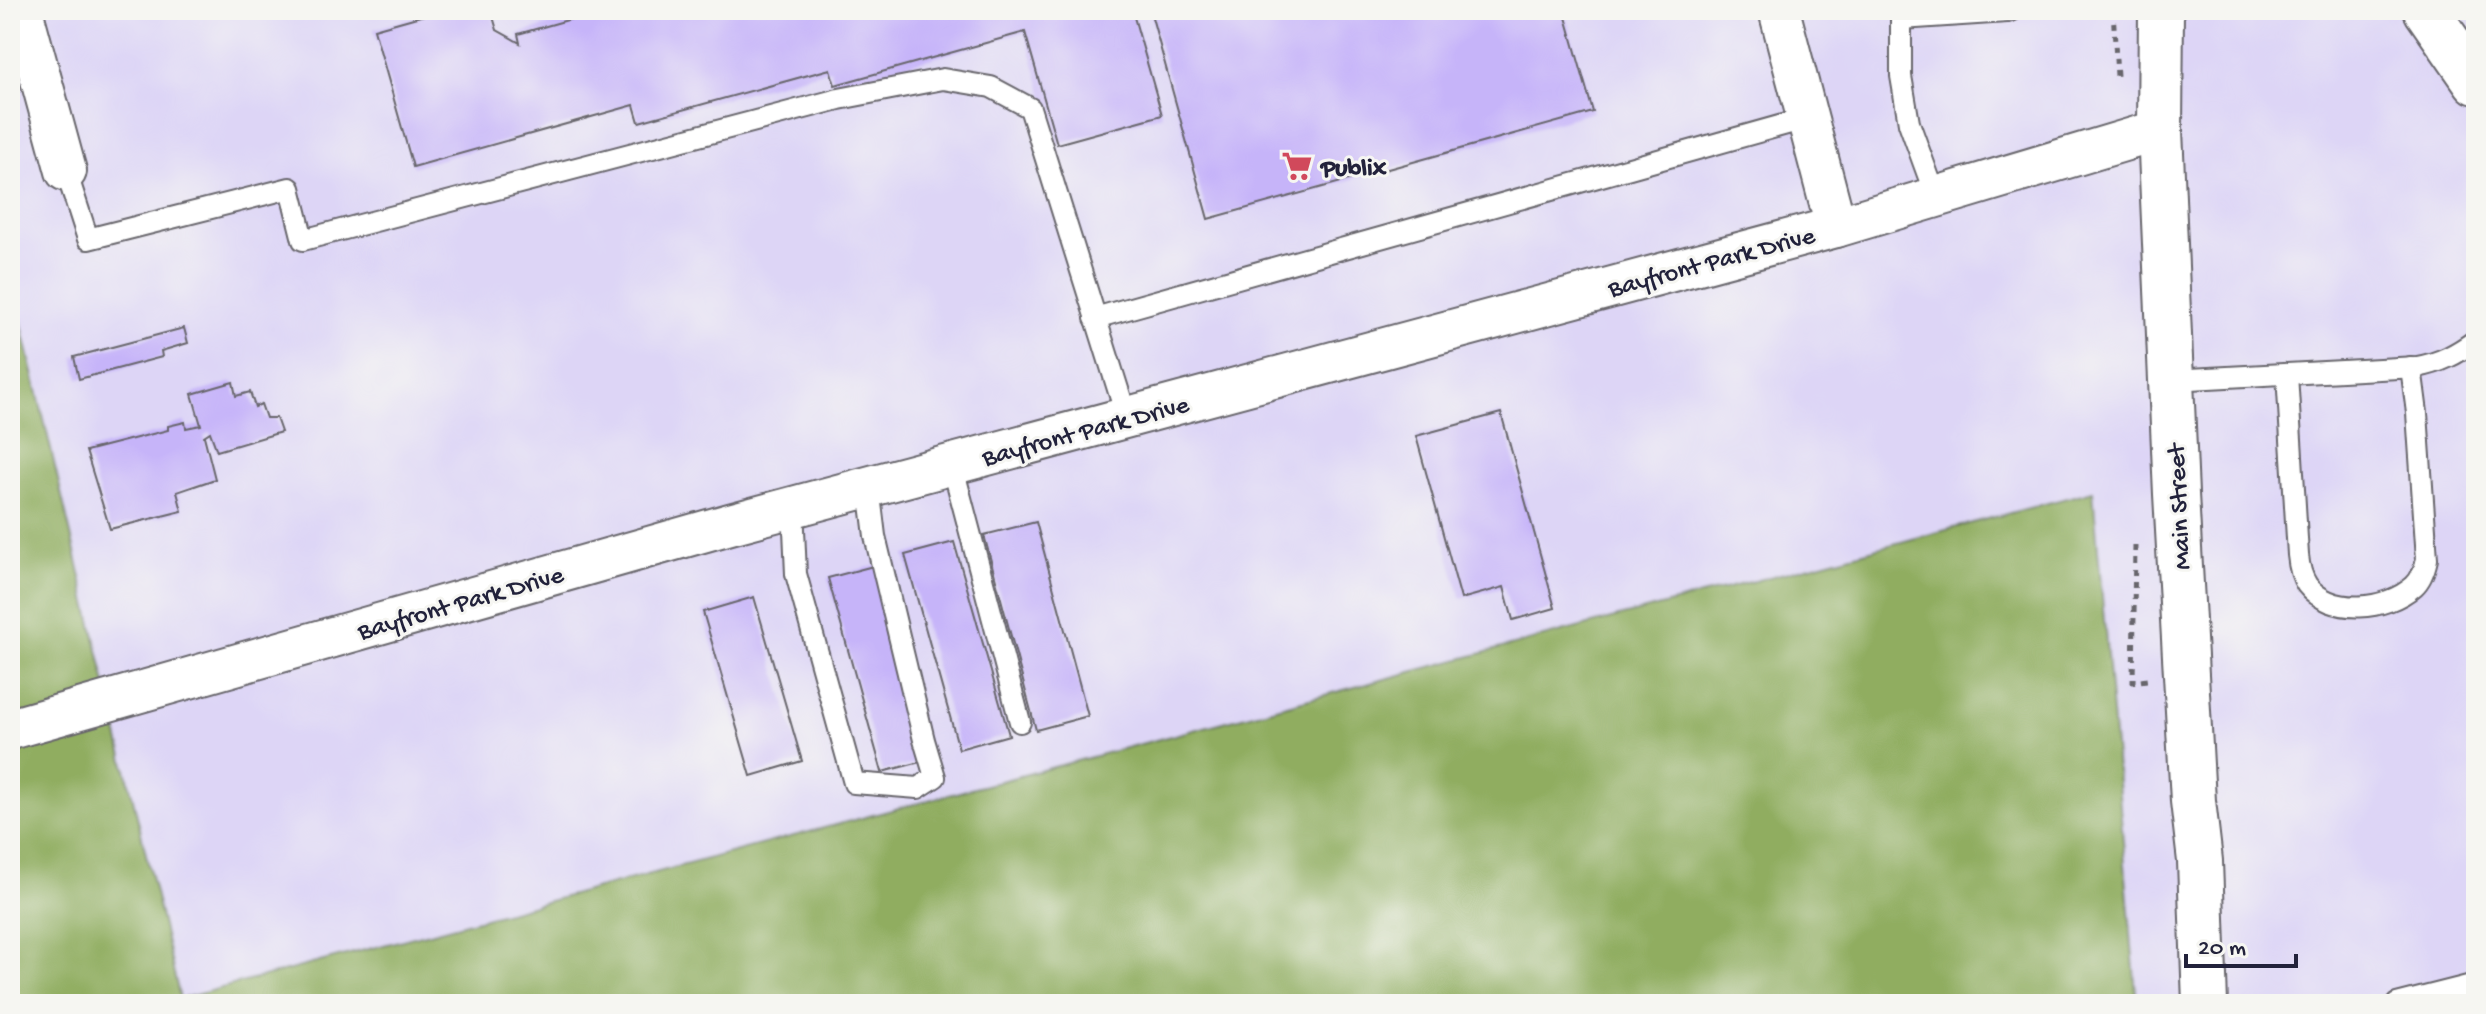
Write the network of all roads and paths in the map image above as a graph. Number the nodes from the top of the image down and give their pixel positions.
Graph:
1 (22, 10) edge
2 (1779, 10) edge
3 (2013, 10) edge
4 (2161, 10) edge
5 (2426, 10) edge
6 (1901, 14) edge
7 (2476, 82) edge
8 (1808, 118) junction
9 (2160, 130) junction
10 (66, 171) joint
11 (1936, 197) junction
12 (1836, 227) junction
13 (1095, 318) junction
14 (2476, 340) edge
15 (2411, 367) junction
16 (2287, 374) junction
17 (2171, 380) junction
18 (1127, 418) junction
19 (952, 464) junction
20 (869, 487) junction
21 (793, 507) junction
22 (1020, 722) dead end
23 (10, 729) edge
24 (2476, 984) edge
25 (2205, 1004) edge
26 (2397, 1004) edge

1 - 10 street
2 - 8 street
3 - 6 lane
4 - 9 main road, Main Street
5 - 7 main road
6 - 11 lane
8 - 12 street
8 - 13 lane
9 - 11 street, Bayfront Park Drive
9 - 17 main road, Main Street
10 - 13 lane
11 - 12 street, Bayfront Park Drive
12 - 18 street, Bayfront Park Drive
13 - 18 lane
14 - 15 lane
15 - 16 lane
15 - 16 lane
16 - 17 lane
17 - 25 main road, Main Street
18 - 19 street, Bayfront Park Drive
19 - 20 street, Bayfront Park Drive
19 - 22 lane
20 - 21 street, Bayfront Park Drive
20 - 21 lane
21 - 23 street, Bayfront Park Drive
24 - 26 lane

